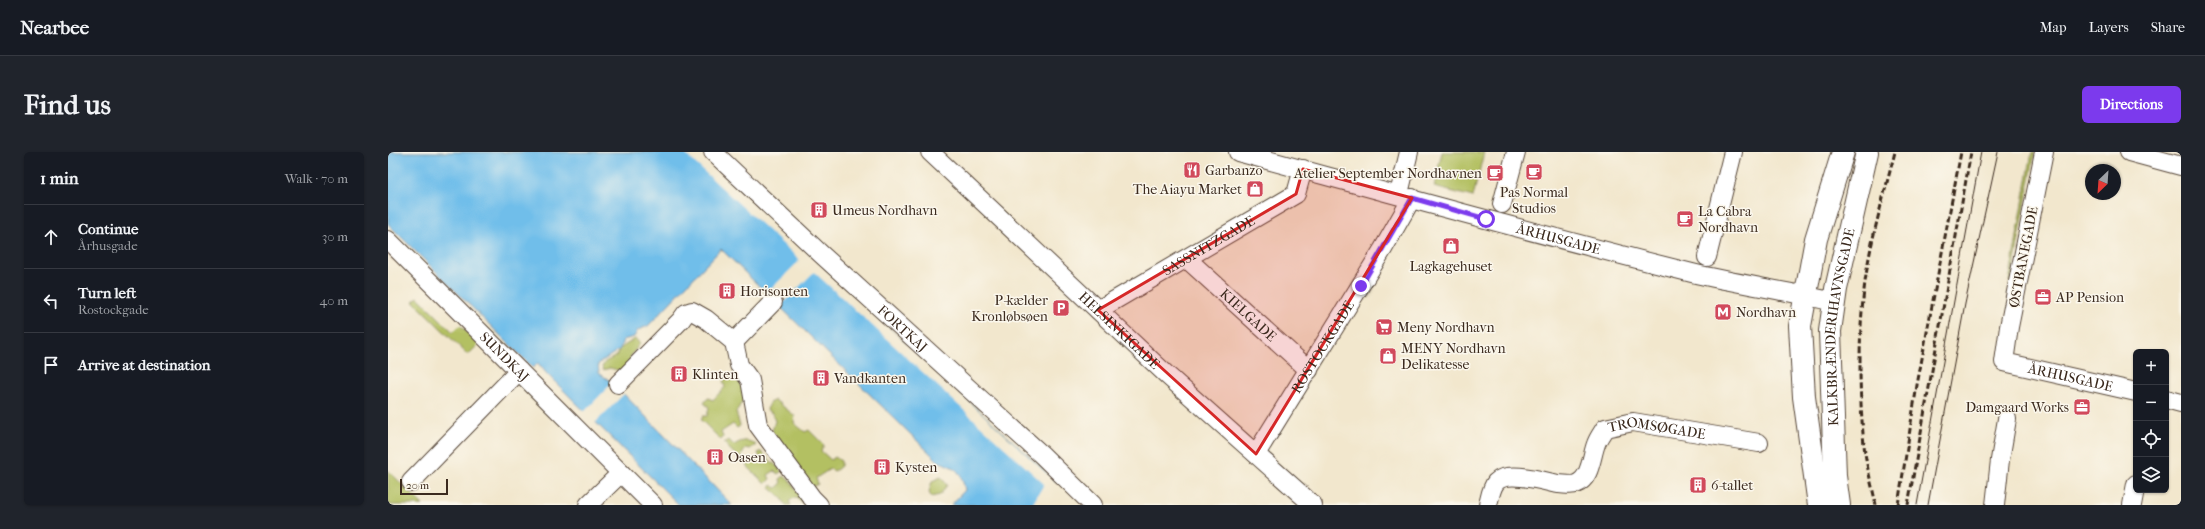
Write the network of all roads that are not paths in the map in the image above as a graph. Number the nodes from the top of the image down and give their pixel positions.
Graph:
1 (713, 152) edge
2 (930, 152) edge
3 (1238, 152) edge
4 (1409, 152) edge
5 (1516, 152) edge
6 (1733, 152) edge
7 (1843, 152) edge
8 (1868, 152) edge
9 (2044, 152) edge
10 (2129, 152) edge
11 (1297, 162) edge
12 (2181, 166) edge
13 (1405, 196) junction
14 (1502, 204) dead end
15 (388, 240) edge
16 (1188, 258) junction
17 (1707, 258) dead end
18 (1806, 296) junction
19 (773, 302) dead end
20 (1834, 302) junction
21 (1098, 310) junction
22 (734, 342) junction
23 (2004, 362) joint
24 (1309, 370) junction
25 (520, 371) junction
26 (618, 384) dead end
27 (2133, 391) edge
28 (2169, 400) edge
29 (2181, 403) edge
30 (2007, 419) dead end
31 (1759, 443) dead end
32 (1256, 454) junction
33 (621, 473) junction
34 (411, 482) dead end
35 (2134, 493) edge
36 (1089, 504) edge
37 (588, 505) edge
38 (653, 505) edge
39 (819, 505) edge
40 (1312, 505) edge
41 (1488, 505) edge
42 (1819, 505) edge
43 (1839, 505) edge
44 (1995, 505) edge
45 (2132, 505) edge

1 - 36 street, FORTKAJ
2 - 21 street, HELSINKIGADE
3 - 11 street, ÅRHUSGADE
4 - 13 street, ROSTOCKGADE
5 - 14 street
6 - 17 street
7 - 18 main road, KALKBRÆNDERIHAVNSGADE
8 - 20 main road, KALKBRÆNDERIHAVNSGADE
9 - 23 street, ØSTBANEGADE
10 - 12 street
11 - 13 street, ÅRHUSGADE
11 - 16 street, SASSNITZGADE
13 - 18 street, ÅRHUSGADE
13 - 24 street, ROSTOCKGADE
15 - 25 street, SUNDKAJ
16 - 21 street, SASSNITZGADE
16 - 24 street, KIELGADE
18 - 20 street, ÅRHUSGADE
18 - 42 main road, KALKBRÆNDERIHAVNSGADE
19 - 22 street
20 - 43 main road, KALKBRÆNDERIHAVNSGADE
21 - 32 street, HELSINKIGADE
22 - 26 street
22 - 39 street
23 - 27 street, ÅRHUSGADE
24 - 32 street, ROSTOCKGADE
25 - 33 street, SUNDKAJ
25 - 34 street
28 - 29 street
30 - 44 street
31 - 41 street, TROMSØGADE
32 - 40 street, HELSINKIGADE
33 - 37 street
33 - 38 street, SUNDKAJ
35 - 45 street

